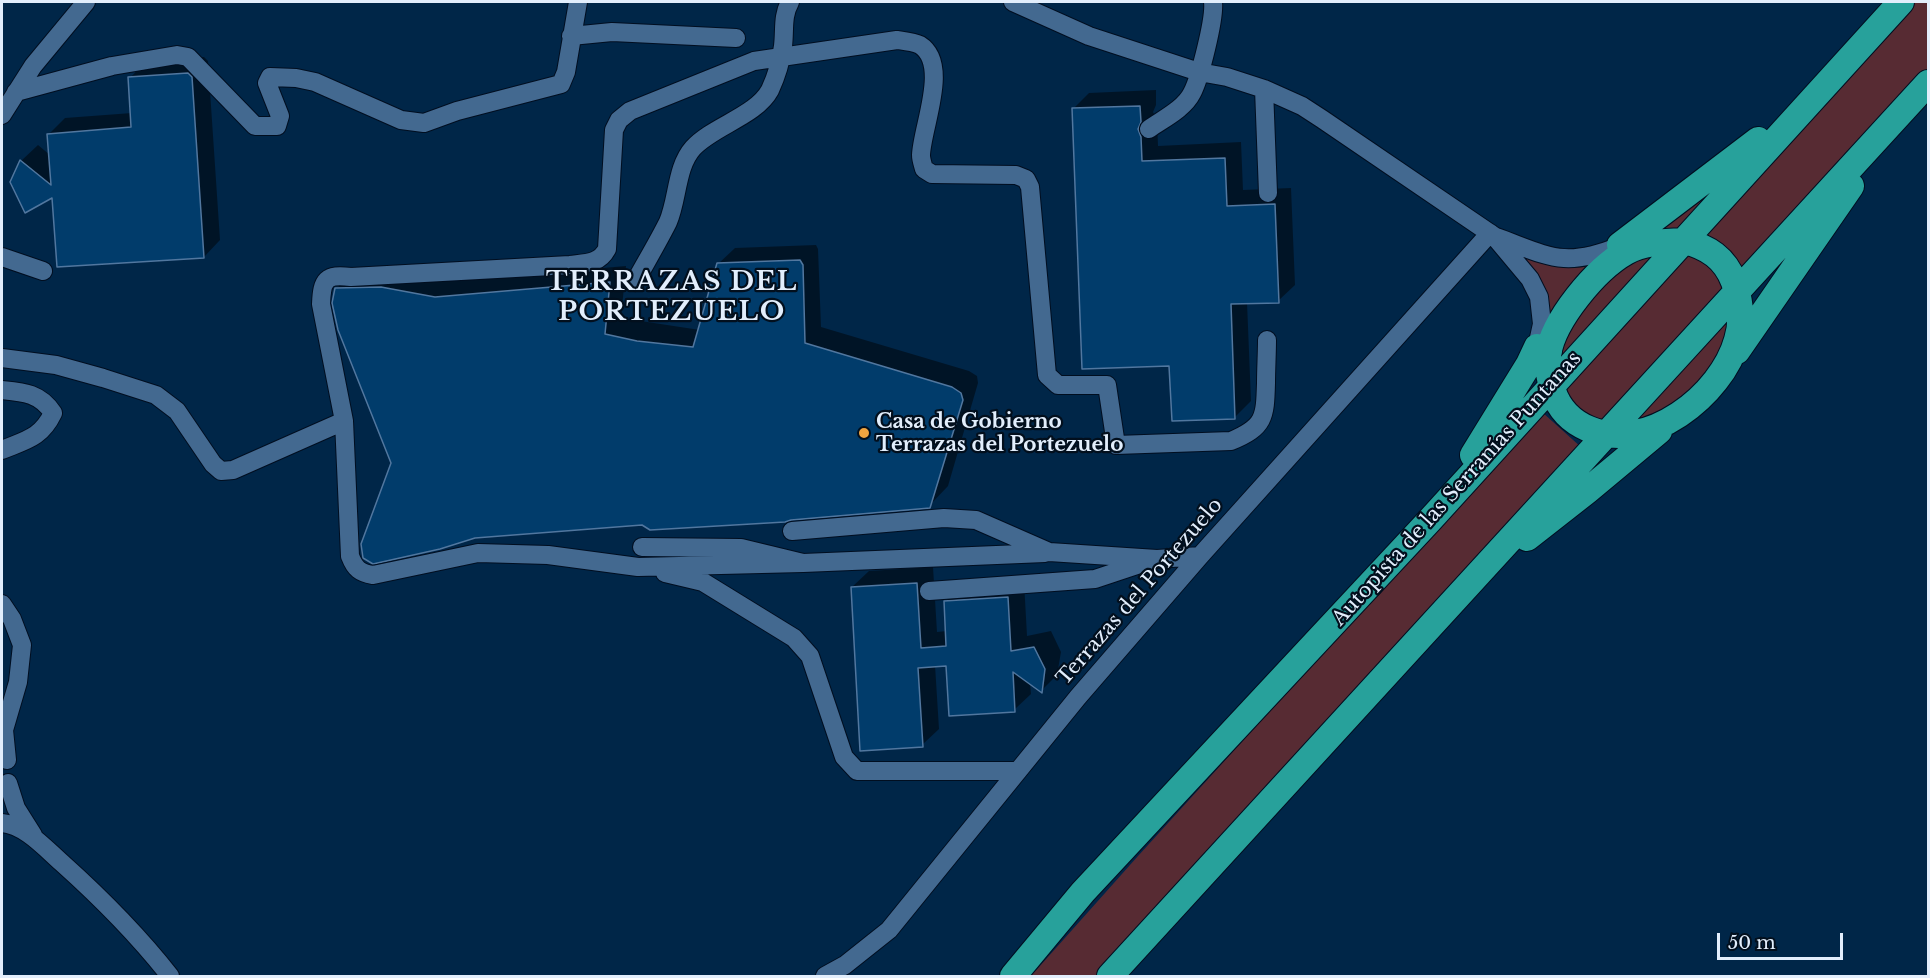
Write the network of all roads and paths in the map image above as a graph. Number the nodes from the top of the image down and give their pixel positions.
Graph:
1 (86, 2) edge
2 (578, 2) edge
3 (790, 2) edge
4 (1013, 2) edge
5 (1213, 2) edge
6 (1901, 2) edge
7 (571, 36) junction
8 (736, 38) dead end
9 (781, 56) junction
10 (1198, 72) junction
11 (1929, 83) edge
12 (1264, 89) junction
13 (1821, 89) junction
14 (16, 92) junction
15 (2, 115) edge
16 (1894, 121) junction
17 (1149, 129) dead end
18 (1268, 194) dead end
19 (1492, 235) junction
20 (1684, 241) junction
21 (1622, 249) junction
22 (2, 257) edge
23 (43, 271) dead end
24 (635, 282) dead end
25 (1737, 291) junction
26 (1267, 340) dead end
27 (1543, 349) junction
28 (2, 358) edge
29 (1721, 373) junction
30 (1552, 385) junction
31 (2, 390) edge
32 (1682, 412) junction
33 (344, 421) junction
34 (1605, 434) junction
35 (2, 450) edge
36 (1430, 520) junction
37 (792, 531) dead end
38 (642, 547) dead end
39 (1049, 552) junction
40 (1200, 556) junction
41 (1157, 559) junction
42 (803, 563) junction
43 (638, 567) junction
44 (1472, 581) junction
45 (929, 591) dead end
46 (2, 604) edge
47 (18, 682) junction
48 (2, 699) edge
49 (4, 754) edge
50 (1017, 771) junction
51 (4, 791) edge
52 (2, 823) edge
53 (36, 840) junction
54 (170, 976) edge
55 (825, 976) edge
56 (1012, 976) edge
57 (1110, 976) edge

1 - 14 street
2 - 7 street
3 - 9 street
4 - 10 street
5 - 10 street
6 - 13 highway, Autopista de las Serranías Puntanas
7 - 8 street
7 - 14 street
9 - 24 street
9 - 26 street
9 - 33 street
10 - 12 street
10 - 17 street
11 - 16 highway
12 - 18 street
12 - 19 street
13 - 20 highway, Autopista de las Serranías Puntanas
13 - 21 highway
14 - 15 street
16 - 25 highway
16 - 29 highway
19 - 21 street
19 - 27 street
19 - 40 street, Terrazas del Portezuelo
20 - 21 highway
20 - 25 highway
20 - 30 highway, Autopista de las Serranías Puntanas
21 - 27 highway
22 - 23 street
25 - 29 highway
25 - 34 highway
27 - 30 highway
27 - 36 highway
28 - 33 street
29 - 32 highway
30 - 34 highway
30 - 36 highway, Autopista de las Serranías Puntanas
31 - 35 street
32 - 34 highway
32 - 44 highway
33 - 43 street
34 - 44 highway
36 - 56 highway, Autopista de las Serranías Puntanas
37 - 39 street
38 - 42 street
39 - 41 street
39 - 42 street
40 - 41 street
40 - 50 street, Terrazas del Portezuelo
41 - 45 street
42 - 43 street
43 - 50 street
44 - 57 highway
46 - 47 street
47 - 48 street
47 - 49 street
49 - 51 street
50 - 55 street, Terrazas del Portezuelo
51 - 53 street
52 - 53 street
53 - 54 street

